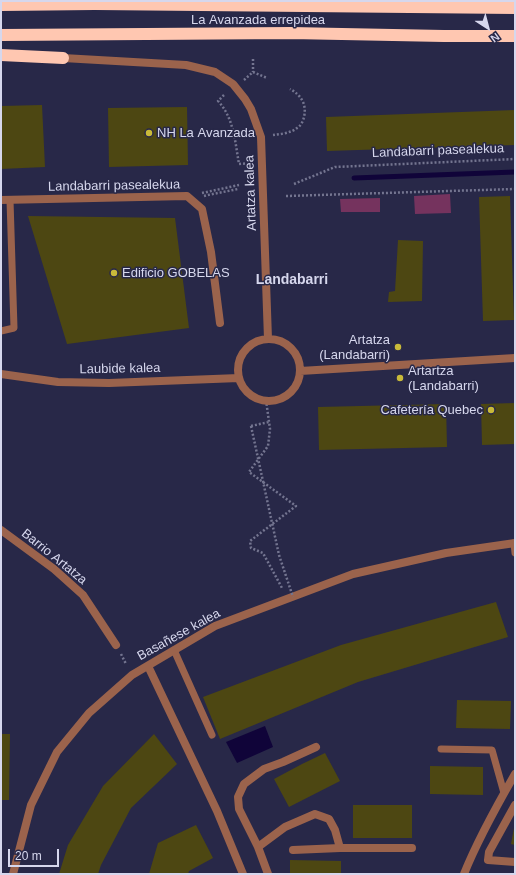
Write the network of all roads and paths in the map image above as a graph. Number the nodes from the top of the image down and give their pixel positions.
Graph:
1 (326, 1) edge
2 (1, 5) edge
3 (280, 5) junction
4 (515, 8) edge
5 (1, 35) edge
6 (515, 36) edge
7 (1, 55) edge
8 (63, 58) joint
9 (253, 59) dead end
10 (253, 72) junction
11 (267, 78) dead end
12 (243, 80) dead end
13 (290, 89) dead end
14 (224, 95) dead end
15 (261, 137) junction
16 (515, 160) edge
17 (262, 162) junction
18 (294, 184) dead end
19 (239, 185) dead end
20 (238, 189) dead end
21 (515, 189) edge
22 (208, 195) dead end
23 (187, 196) junction
24 (286, 196) dead end
25 (5, 200) edge
26 (220, 323) dead end
27 (1, 331) edge
28 (268, 339) junction
29 (515, 358) edge
30 (300, 370) junction
31 (1, 374) edge
32 (239, 378) junction
33 (266, 400) junction
34 (269, 422) junction
35 (1, 530) edge
36 (515, 543) edge
37 (515, 553) edge
38 (290, 598) junction
39 (116, 645) joint
40 (174, 650) junction
41 (148, 666) junction
42 (132, 676) junction
43 (212, 734) dead end
44 (316, 747) dead end
45 (441, 749) dead end
46 (515, 774) edge
47 (504, 793) junction
48 (515, 805) edge
49 (258, 847) junction
50 (340, 848) junction
51 (412, 848) dead end
52 (293, 850) dead end
53 (515, 862) edge
54 (13, 874) edge
55 (242, 874) edge
56 (268, 874) edge
57 (464, 874) edge

1 - 3 highway
2 - 3 highway, La Avanzada errepidea
3 - 4 highway, La Avanzada errepidea
5 - 6 highway, La Avanzada errepidea
7 - 8 highway
8 - 15 street, Artatza kalea
9 - 10 path
10 - 11 path
10 - 12 path
13 - 15 path
14 - 17 path
15 - 17 street, Artatza kalea
16 - 18 path, Landabarri pasealekua
17 - 28 street, Artatza kalea
19 - 23 path
20 - 22 path
21 - 24 path
23 - 25 street, Landabarri pasealekua
23 - 26 street, Landabarri pasealekua
25 - 27 lane
28 - 30 street
28 - 32 street
29 - 30 street
30 - 33 street
31 - 32 street, Laubide kalea
32 - 33 street
33 - 34 path
34 - 38 path, bridge
34 - 38 path
35 - 39 street, Barrio Artatza
36 - 37 lane, Basañese kalea
36 - 38 street, Basañese kalea
38 - 40 street, Basañese kalea
39 - 42 path
40 - 41 street, Basañese kalea
40 - 43 lane
41 - 42 street, Basañese kalea
41 - 55 street
42 - 54 street, Basañese kalea
44 - 49 street
45 - 47 lane
46 - 47 street
47 - 57 street
48 - 53 street
49 - 50 street
49 - 56 street
50 - 51 street
50 - 52 street

